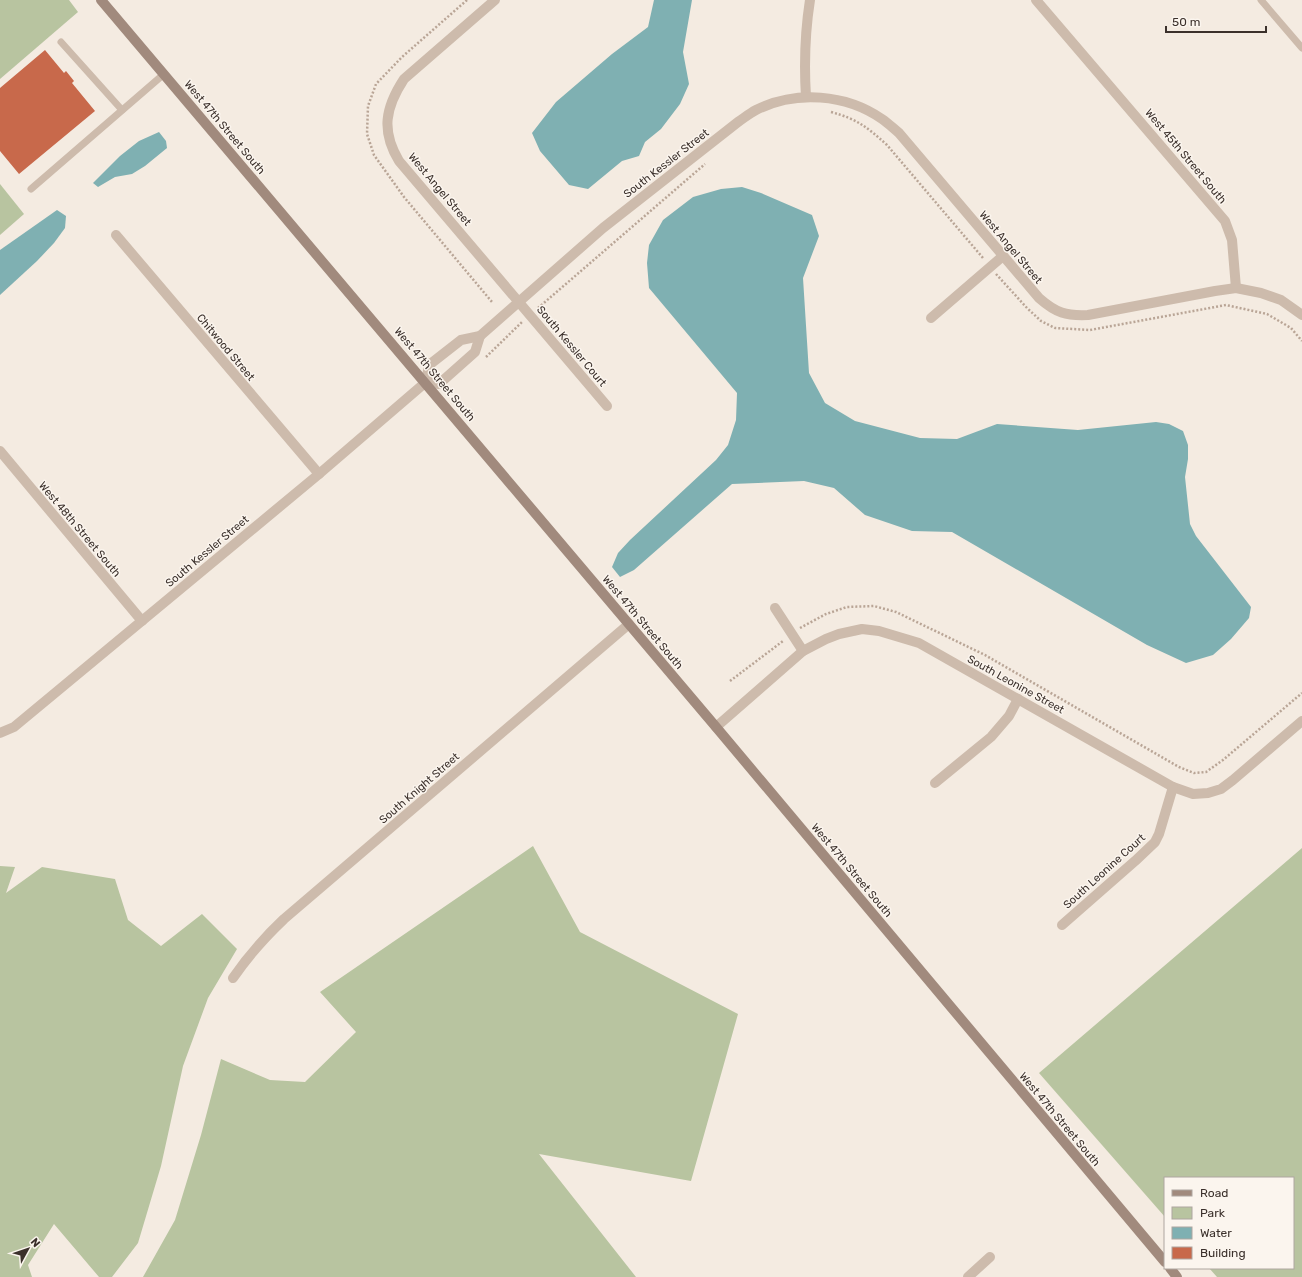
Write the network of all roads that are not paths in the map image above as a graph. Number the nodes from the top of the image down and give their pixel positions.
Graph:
1 (101, 0) edge
2 (495, 0) edge
3 (810, 0) edge
4 (1036, 0) edge
5 (1261, 0) edge
6 (61, 42) dead end
7 (1302, 48) edge
8 (164, 74) junction
9 (806, 97) junction
10 (122, 110) junction
11 (31, 189) dead end
12 (116, 235) dead end
13 (1004, 256) junction
14 (1236, 288) junction
15 (519, 301) junction
16 (1302, 315) edge
17 (930, 318) dead end
18 (480, 336) junction
19 (426, 382) junction
20 (607, 406) dead end
21 (0, 451) edge
22 (319, 474) junction
23 (775, 608) dead end
24 (142, 622) junction
25 (629, 624) junction
26 (803, 651) junction
27 (1018, 699) junction
28 (1302, 721) edge
29 (716, 727) junction
30 (0, 733) edge
31 (934, 783) dead end
32 (1173, 787) junction
33 (1062, 925) dead end
34 (233, 978) dead end
35 (990, 1257) dead end
36 (1164, 1261) edge
37 (1171, 1269) edge
38 (968, 1277) edge
39 (1177, 1277) edge

1 - 8 street, West 47th Street South
2 - 15 street, West Angel Street
3 - 9 street
4 - 14 street, West 45th Street South
5 - 7 lane
6 - 10 lane
8 - 10 lane
8 - 19 street, West 47th Street South
9 - 13 street, West Angel Street
9 - 15 street, South Kessler Street
10 - 11 lane
12 - 22 street, Chitwood Street
13 - 14 street, West Angel Street
13 - 17 street
14 - 16 street
15 - 18 street, South Kessler Street
15 - 20 street, South Kessler Court
18 - 19 street, South Kessler Street
18 - 19 street, South Kessler Street
19 - 22 street, South Kessler Street
19 - 25 street, West 47th Street South
21 - 24 street, West 48th Street South
22 - 24 street, South Kessler Street
23 - 26 street
24 - 30 street, South Kessler Street
25 - 29 street, West 47th Street South
25 - 34 street, South Knight Street
26 - 27 street, South Leonine Street
26 - 29 street, South Leonine Street
27 - 31 street
27 - 32 street, South Leonine Street
28 - 32 street, South Leonine Street
29 - 36 street, West 47th Street South
32 - 33 street, South Leonine Court
35 - 38 street
37 - 39 street

